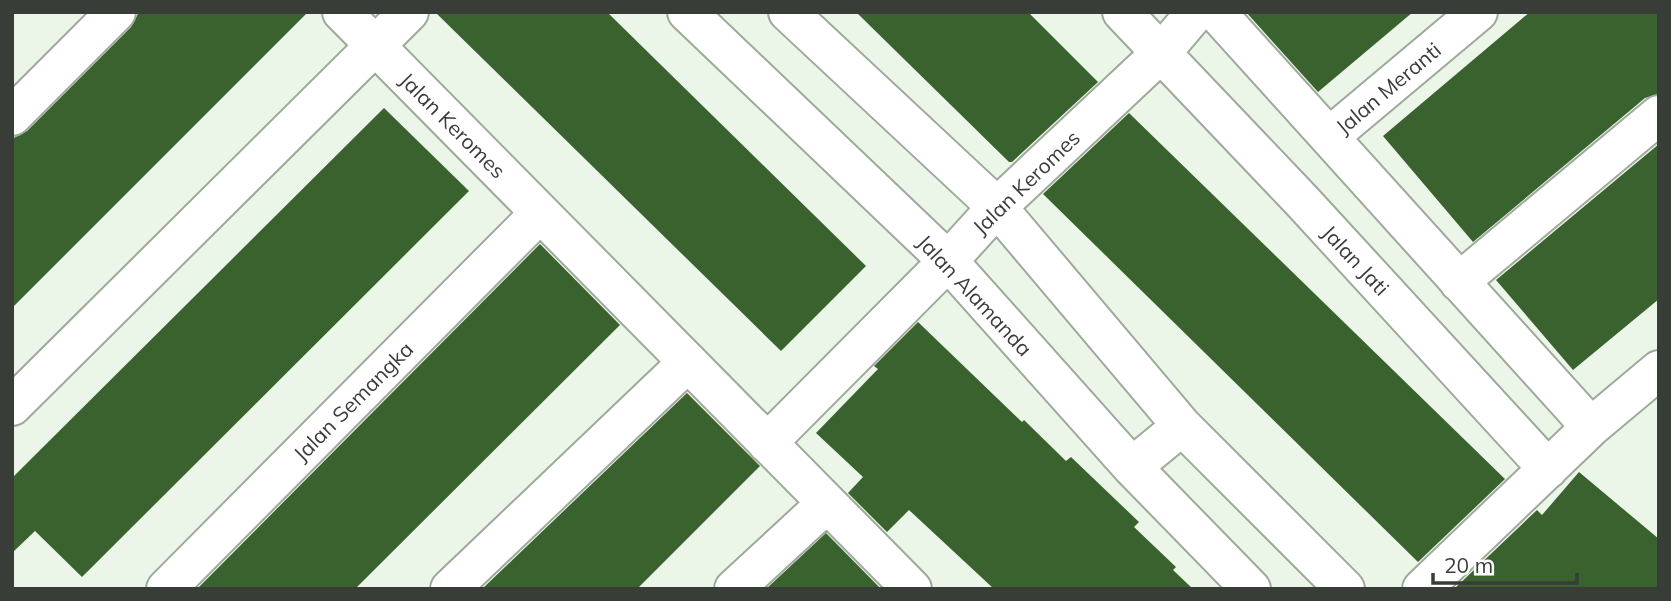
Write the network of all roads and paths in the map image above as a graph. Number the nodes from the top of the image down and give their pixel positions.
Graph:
1 (116, 12) edge
2 (342, 12) edge
3 (409, 12) edge
4 (687, 12) edge
5 (788, 12) edge
6 (1122, 12) edge
7 (1196, 12) edge
8 (1216, 12) edge
9 (1478, 12) edge
10 (375, 46) junction
11 (1162, 52) junction
12 (1659, 115) edge
13 (12, 116) edge
14 (1329, 137) junction
15 (997, 207) junction
16 (540, 213) junction
17 (948, 261) junction
18 (1459, 282) junction
19 (688, 362) junction
20 (1659, 370) edge
21 (12, 406) edge
22 (1182, 426) junction
23 (1591, 427) junction
24 (767, 443) junction
25 (1132, 467) junction
26 (1548, 469) junction
27 (827, 503) junction
28 (166, 589) edge
29 (450, 589) edge
30 (734, 589) edge
31 (912, 589) edge
32 (1251, 589) edge
33 (1345, 589) edge
34 (1422, 589) edge

1 - 13 street
2 - 10 street, Jalan Keromes
3 - 10 street
4 - 17 street, Jalan Alamanda
5 - 15 street
6 - 11 street, Jalan Jati
7 - 11 street, Jalan Keromes
8 - 14 street
9 - 14 street, Jalan Meranti
10 - 16 street, Jalan Keromes
10 - 21 street
11 - 15 street, Jalan Keromes
11 - 26 street, Jalan Jati
12 - 18 street
14 - 18 street
15 - 17 street, Jalan Keromes
15 - 22 street
16 - 19 street, Jalan Keromes
16 - 28 street, Jalan Semangka
17 - 24 street, Jalan Keromes
17 - 25 street, Jalan Alamanda
18 - 23 street
19 - 24 street, Jalan Keromes
19 - 29 street
20 - 23 street
22 - 25 street
22 - 33 street
23 - 26 street
24 - 27 street, Jalan Keromes
25 - 32 street, Jalan Alamanda
26 - 34 street
27 - 30 street
27 - 31 street, Jalan Keromes

